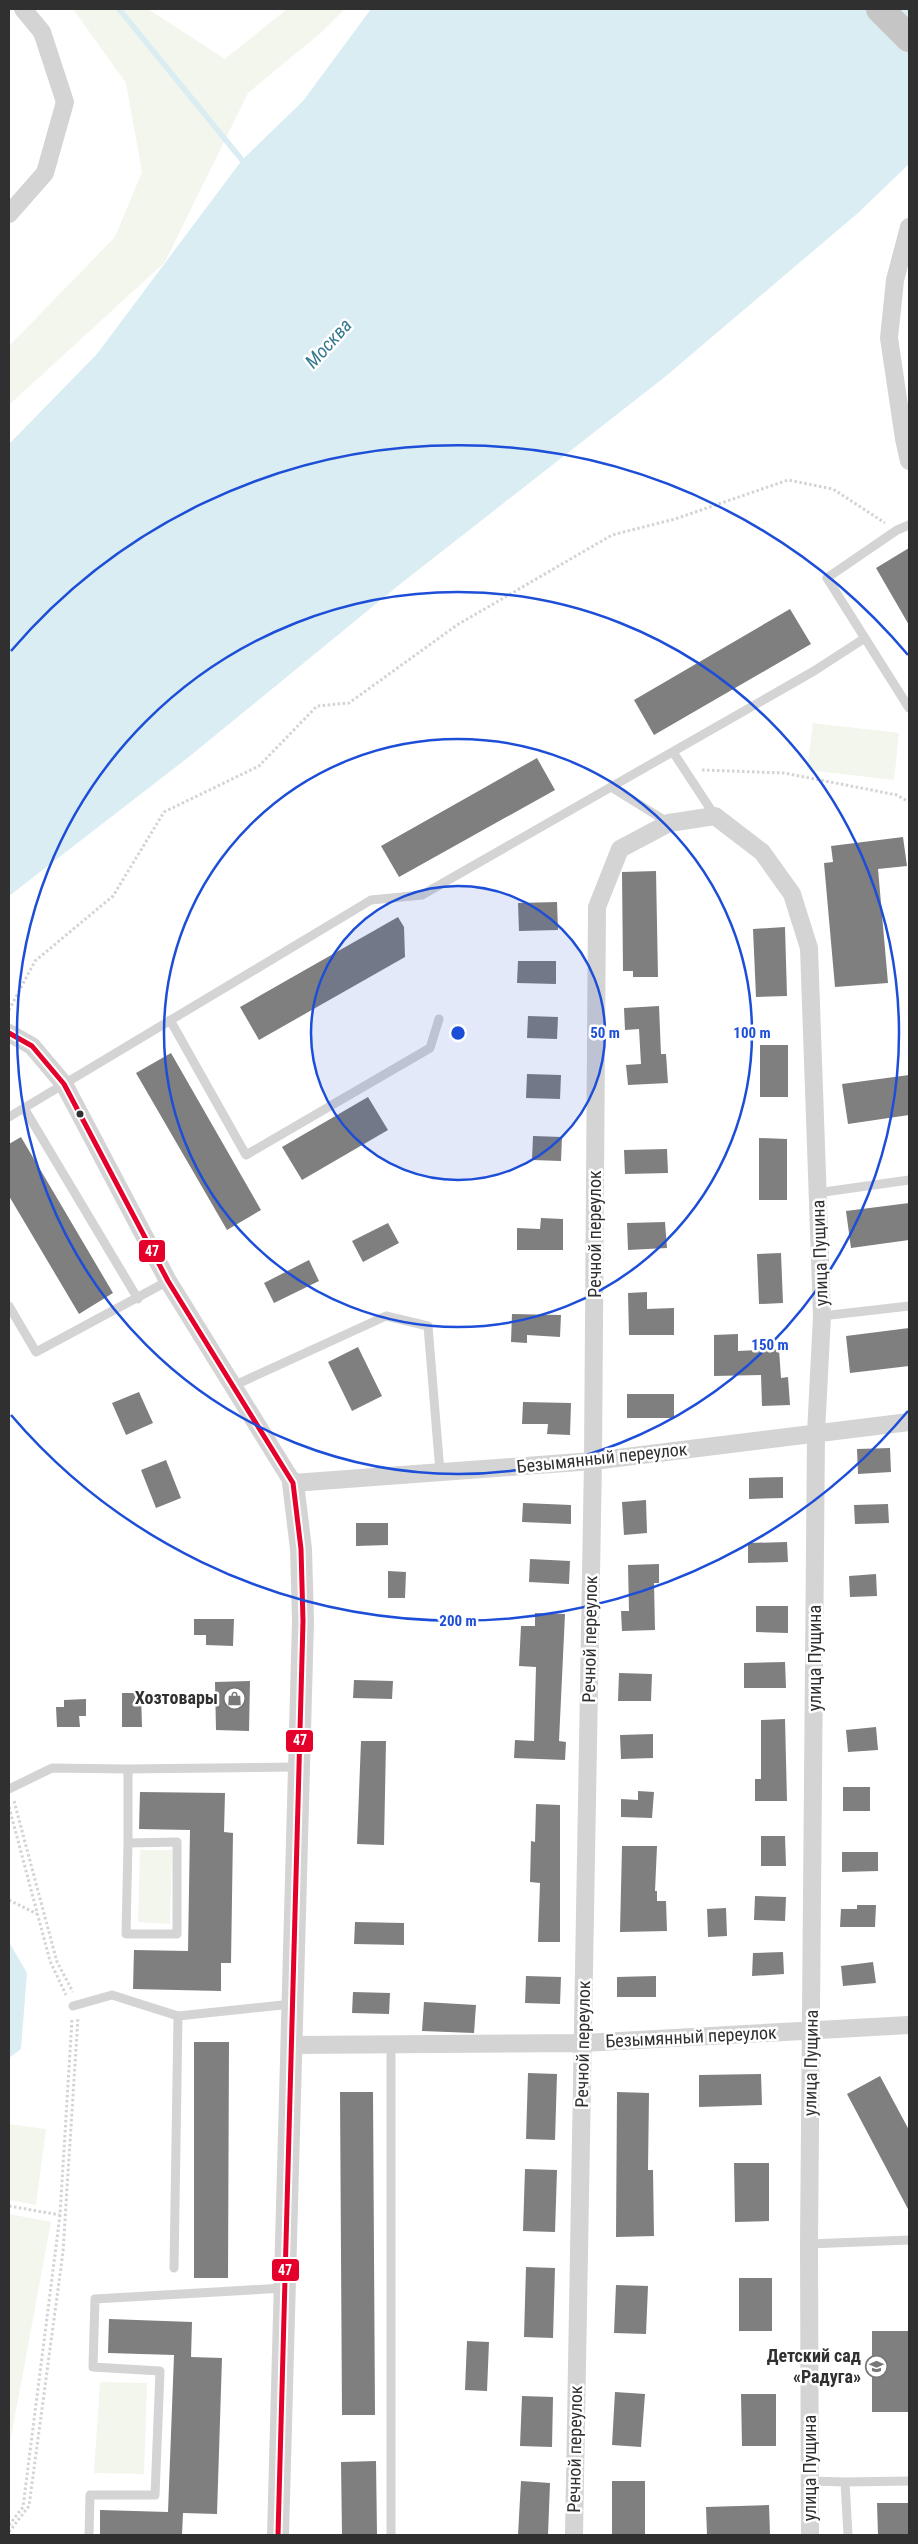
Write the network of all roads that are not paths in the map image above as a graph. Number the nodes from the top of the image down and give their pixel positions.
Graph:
1 (23, 9) edge
2 (880, 9) edge
3 (909, 38) edge
4 (9, 214) edge
5 (909, 227) edge
6 (909, 461) edge
7 (909, 525) edge
8 (865, 638) junction
9 (909, 708) edge
10 (673, 752) junction
11 (611, 787) junction
12 (715, 816) junction
13 (669, 823) junction
14 (439, 1019) dead end
15 (170, 1020) junction
16 (9, 1033) edge
17 (64, 1084) junction
18 (24, 1108) junction
19 (9, 1117) edge
20 (909, 1180) edge
21 (818, 1194) junction
22 (168, 1281) junction
23 (138, 1299) junction
24 (9, 1306) edge
25 (909, 1306) edge
26 (822, 1316) junction
27 (233, 1386) junction
28 (909, 1422) edge
29 (816, 1433) junction
30 (593, 1461) junction
31 (440, 1472) junction
32 (293, 1483) junction
33 (300, 1767) junction
34 (128, 1769) junction
35 (10, 1789) edge
36 (128, 1843) junction
37 (292, 2004) junction
38 (76, 2005) road end
39 (178, 2016) junction
40 (909, 2025) edge
41 (812, 2030) junction
42 (582, 2043) junction
43 (391, 2044) junction
44 (292, 2045) junction
45 (909, 2240) edge
46 (809, 2244) junction
47 (174, 2268) dead end
48 (284, 2288) junction
49 (810, 2481) junction
50 (909, 2481) edge
51 (846, 2482) junction
52 (89, 2535) edge
53 (278, 2535) edge
54 (391, 2535) edge
55 (574, 2535) edge
56 (810, 2535) edge
57 (848, 2535) edge

1 - 4 street
2 - 3 highway
5 - 6 street
7 - 8 lane
8 - 9 lane
8 - 10 lane
10 - 11 lane
10 - 12 lane
11 - 13 lane
11 - 15 lane
12 - 13 street, Речной переулок
12 - 21 street, улица Пущина
13 - 30 street, Речной переулок
14 - 15 lane
15 - 17 lane
16 - 17 street
17 - 18 lane
17 - 22 street
18 - 19 lane
18 - 23 lane
20 - 21 lane
21 - 26 street, улица Пущина
22 - 23 lane
22 - 27 street
23 - 24 lane
25 - 26 lane
26 - 29 street, улица Пущина
27 - 31 lane
27 - 32 street
28 - 29 street, Безымянный переулок
29 - 30 street, Безымянный переулок
29 - 41 street, улица Пущина
30 - 31 street, Безымянный переулок
30 - 42 street, Речной переулок
31 - 32 street, Безымянный переулок
32 - 33 street
33 - 34 lane
33 - 37 street
34 - 35 lane
34 - 36 lane
36 - 36 lane
37 - 39 lane
37 - 44 street
38 - 39 lane
39 - 47 lane
40 - 41 street, Безымянный переулок
41 - 42 street, Безымянный переулок
41 - 46 street, улица Пущина
42 - 43 street, Безымянный переулок
42 - 55 street, Речной переулок
43 - 44 street, Безымянный переулок
43 - 54 lane
44 - 48 street
45 - 46 lane
46 - 49 street, улица Пущина
48 - 52 lane
48 - 53 street
49 - 51 lane
49 - 56 street, улица Пущина
50 - 51 lane
51 - 57 lane

